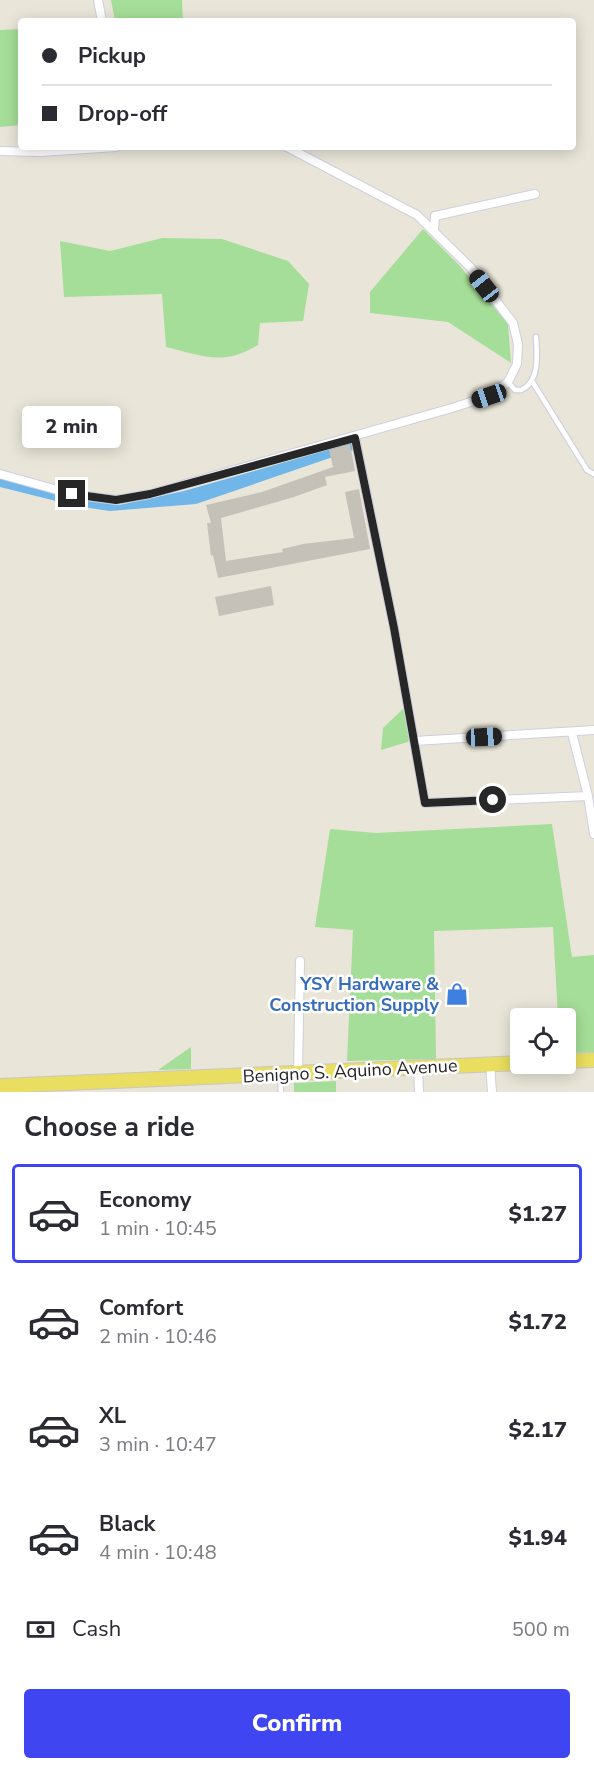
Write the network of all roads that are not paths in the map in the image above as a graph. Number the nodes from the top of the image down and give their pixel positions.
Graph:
1 (98, 0) edge
2 (101, 18) edge
3 (70, 150) edge
4 (292, 150) edge
5 (0, 151) edge
6 (535, 194) dead end
7 (434, 231) junction
8 (536, 337) dead end
9 (532, 381) junction
10 (508, 382) junction
11 (355, 438) junction
12 (594, 474) edge
13 (1, 475) edge
14 (0, 486) edge
15 (594, 730) edge
16 (572, 733) junction
17 (414, 741) junction
18 (588, 796) junction
19 (594, 834) edge
20 (300, 961) dead end
21 (594, 1060) edge
22 (576, 1061) edge
23 (510, 1063) edge
24 (490, 1064) junction
25 (418, 1067) junction
26 (298, 1072) junction
27 (280, 1074) junction
28 (0, 1086) edge
29 (280, 1092) edge
30 (419, 1092) edge
31 (492, 1092) edge

1 - 2 street
3 - 5 street
4 - 7 street
6 - 7 street
7 - 10 street
8 - 9 lane
9 - 10 lane
9 - 12 lane
10 - 11 street
11 - 13 street
11 - 17 street
13 - 14 street
15 - 16 street
16 - 17 street
16 - 18 street
17 - 18 street
18 - 19 street
20 - 26 street
21 - 22 main road
23 - 24 main road, Benigno S. Aquino Avenue
24 - 25 main road, Benigno S. Aquino Avenue
24 - 31 street
25 - 26 main road, Benigno S. Aquino Avenue
25 - 30 street
26 - 27 main road, Benigno S. Aquino Avenue
27 - 28 main road, Benigno S. Aquino Avenue
27 - 29 lane

